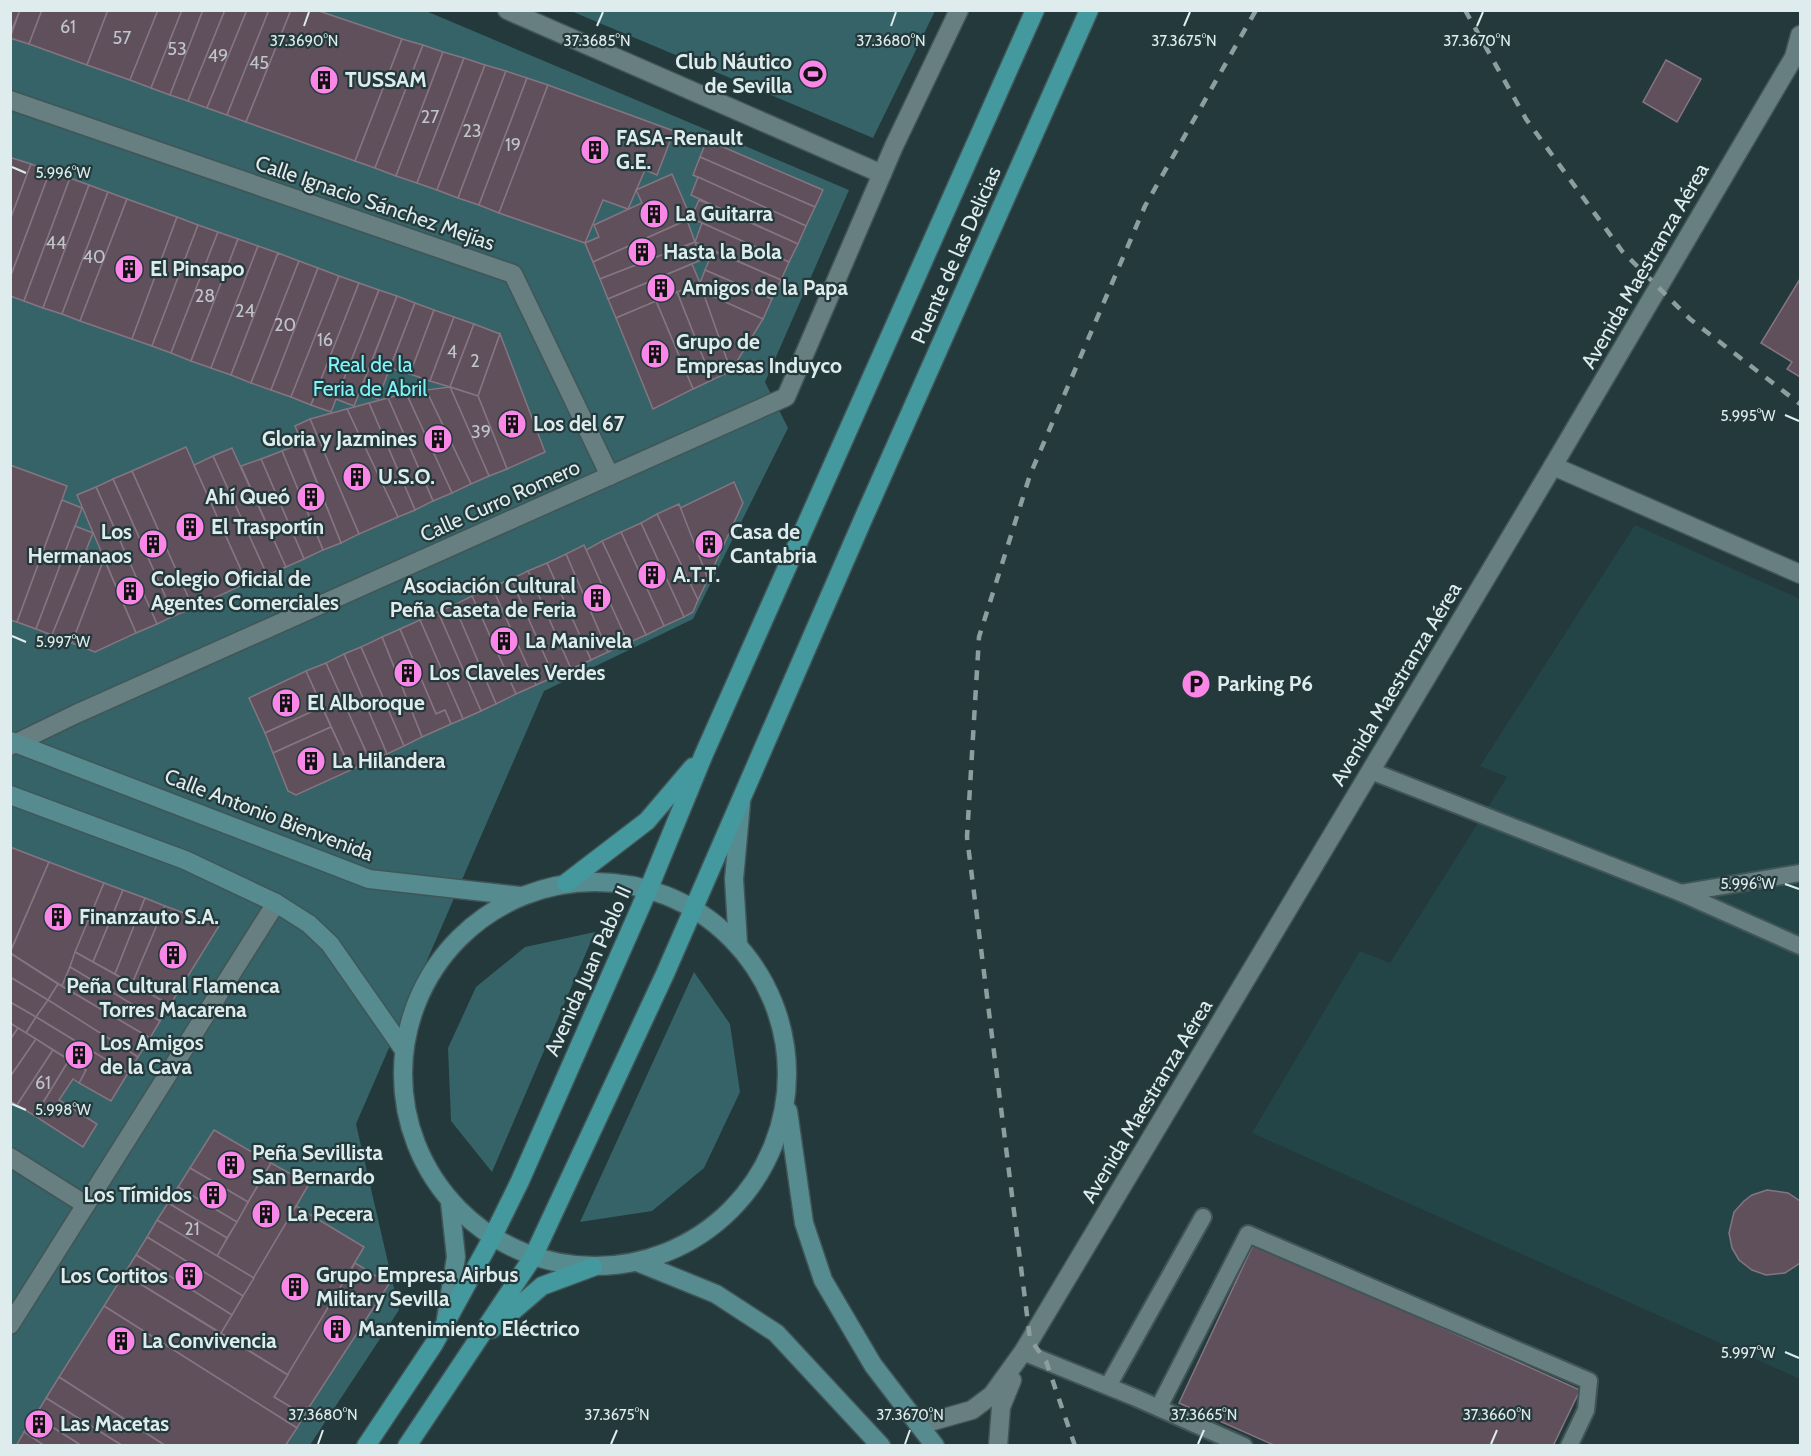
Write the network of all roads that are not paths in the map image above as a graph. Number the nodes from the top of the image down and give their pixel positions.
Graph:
1 (507, 10) edge
2 (959, 10) edge
3 (1035, 10) edge
4 (1089, 10) edge
5 (1800, 35) edge
6 (1797, 54) edge
7 (10, 100) edge
8 (882, 174) junction
9 (1553, 466) junction
10 (610, 476) junction
11 (819, 499) joint
12 (1800, 574) edge
13 (12, 743) edge
14 (704, 754) junction
15 (1371, 771) junction
16 (10, 795) edge
17 (741, 801) junction
18 (1800, 873) edge
19 (566, 883) junction
20 (649, 888) junction
21 (1681, 893) junction
22 (520, 896) junction
23 (276, 903) junction
24 (694, 908) junction
25 (738, 944) junction
26 (1800, 946) edge
27 (404, 1050) junction
28 (786, 1096) junction
29 (10, 1157) edge
30 (450, 1202) junction
31 (86, 1205) junction
32 (1203, 1217) dead end
33 (492, 1238) junction
34 (533, 1257) junction
35 (638, 1262) junction
36 (593, 1268) junction
37 (445, 1324) junction
38 (10, 1325) edge
39 (475, 1344) junction
40 (1023, 1352) junction
41 (1108, 1386) junction
42 (1159, 1407) junction
43 (919, 1425) junction
44 (366, 1446) edge
45 (407, 1446) edge
46 (881, 1446) edge
47 (935, 1446) edge
48 (999, 1446) edge
49 (1244, 1446) edge
50 (1569, 1446) edge

1 - 8 street
2 - 8 street, Calle Curro Romero
3 - 11 main road, Puente de las Delicias
4 - 17 main road, Puente de las Delicias
5 - 6 street, Avenida Maestranza Aérea
6 - 9 street, Avenida Maestranza Aérea
7 - 10 street, Calle Ignacio Sánchez Mejías
8 - 10 street, Calle Curro Romero
9 - 12 street
9 - 15 street, Avenida Maestranza Aérea
10 - 13 street, Calle Curro Romero
11 - 14 main road, Avenida Juan Pablo II
13 - 22 main road, Calle Antonio Bienvenida
14 - 19 main road
14 - 20 main road, Avenida Juan Pablo II
15 - 21 lane
15 - 40 street, Avenida Maestranza Aérea
16 - 23 main road
17 - 24 main road
17 - 25 main road
18 - 21 lane
19 - 20 main road
19 - 22 main road
20 - 24 main road
20 - 33 main road, Avenida Juan Pablo II
21 - 26 lane
22 - 27 main road
23 - 27 main road
23 - 31 street
24 - 25 main road
24 - 34 main road
25 - 28 main road
27 - 30 main road
28 - 35 main road
28 - 43 main road
29 - 31 street
30 - 33 main road
30 - 37 main road
31 - 38 street
32 - 41 lane
33 - 34 main road
33 - 37 main road, Avenida Juan Pablo II
34 - 36 main road
34 - 39 main road
35 - 36 main road
35 - 46 main road
36 - 39 main road
37 - 44 main road, Avenida Juan Pablo II
39 - 45 main road
40 - 41 lane
40 - 43 street
40 - 48 street
41 - 42 lane
42 - 49 lane
42 - 50 lane
43 - 47 main road

